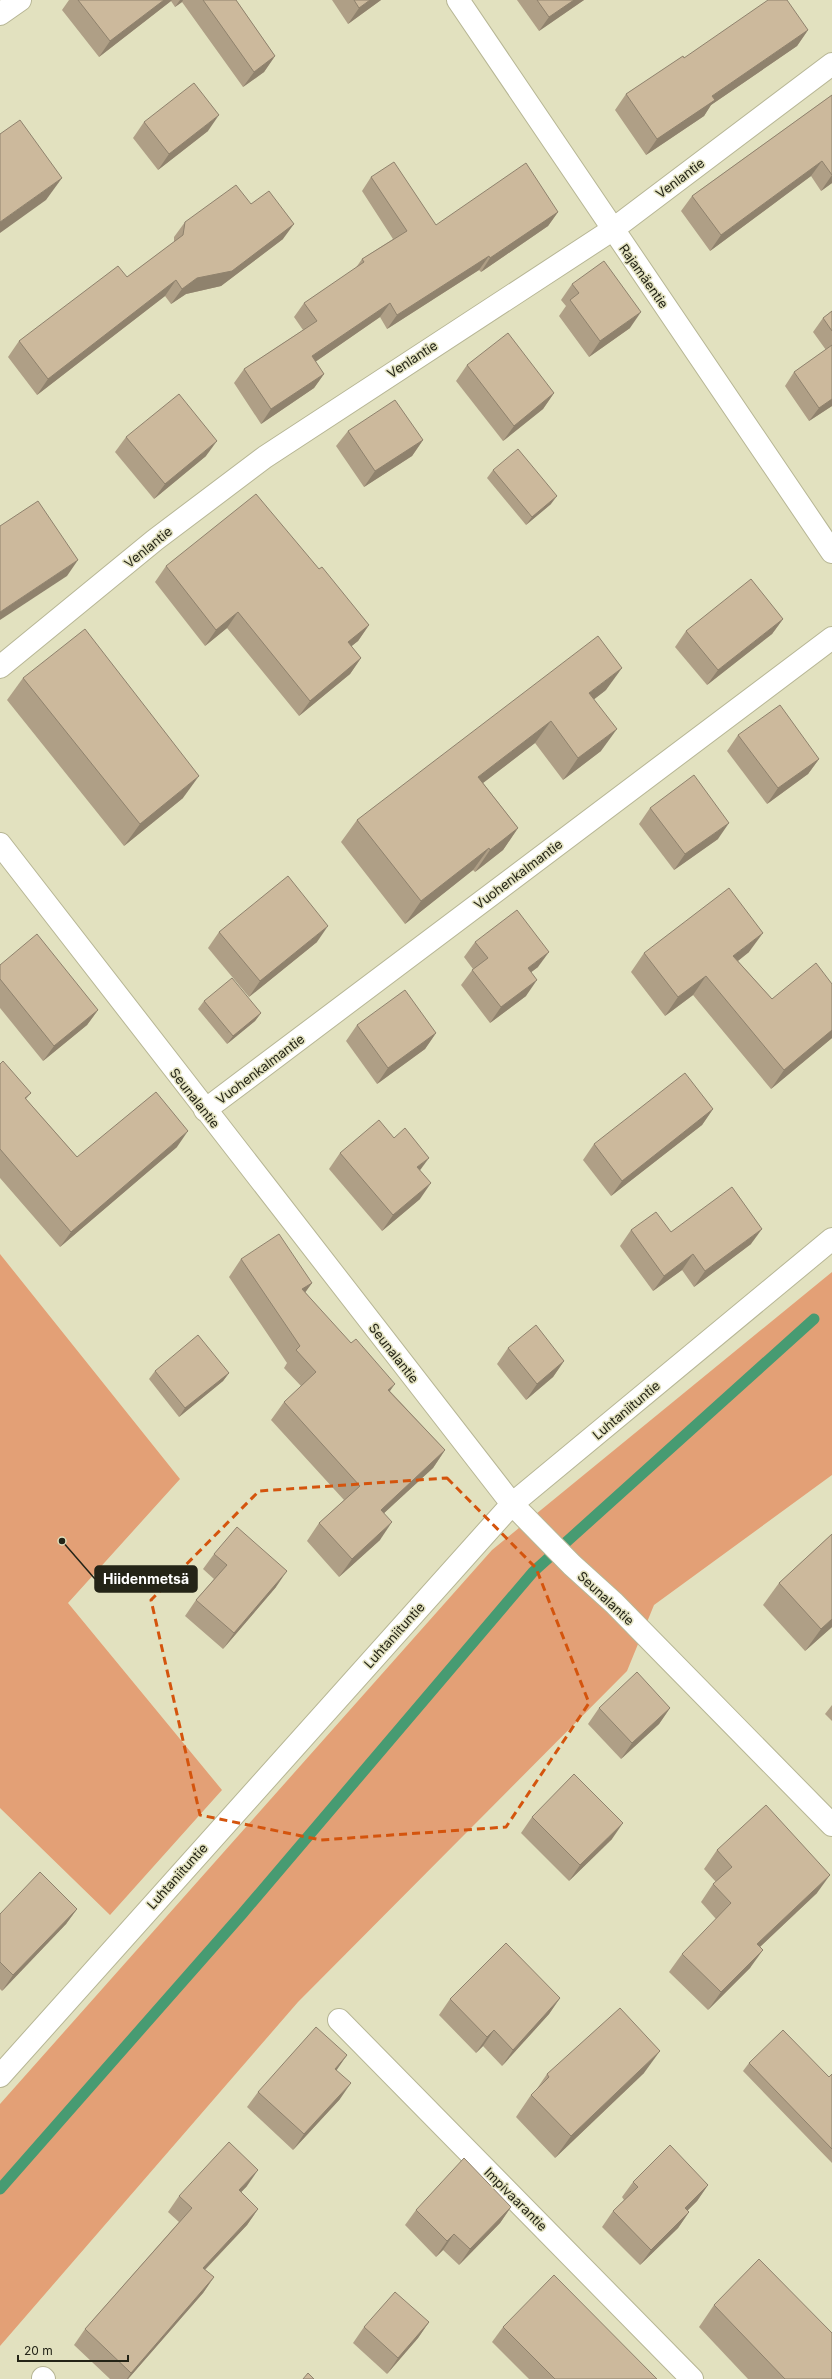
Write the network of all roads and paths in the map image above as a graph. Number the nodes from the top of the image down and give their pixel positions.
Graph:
1 (20, 0) edge
2 (458, 0) edge
3 (0, 14) edge
4 (832, 64) edge
5 (612, 230) junction
6 (832, 552) edge
7 (832, 638) edge
8 (0, 667) edge
9 (0, 844) edge
10 (205, 1110) junction
11 (832, 1239) edge
12 (512, 1504) junction
13 (832, 1825) edge
14 (339, 2020) dead end
15 (0, 2076) edge
16 (692, 2379) edge

1 - 3 street
2 - 5 street, Rajamäentie
4 - 5 street, Venlantie
5 - 6 street, Rajamäentie
5 - 8 street, Venlantie
7 - 10 street, Vuohenkalmantie
9 - 10 street, Seunalantie
10 - 12 street, Seunalantie
11 - 12 street, Luhtaniituntie
12 - 13 street, Seunalantie
12 - 15 street, Luhtaniituntie
14 - 16 street, Impivaarantie

